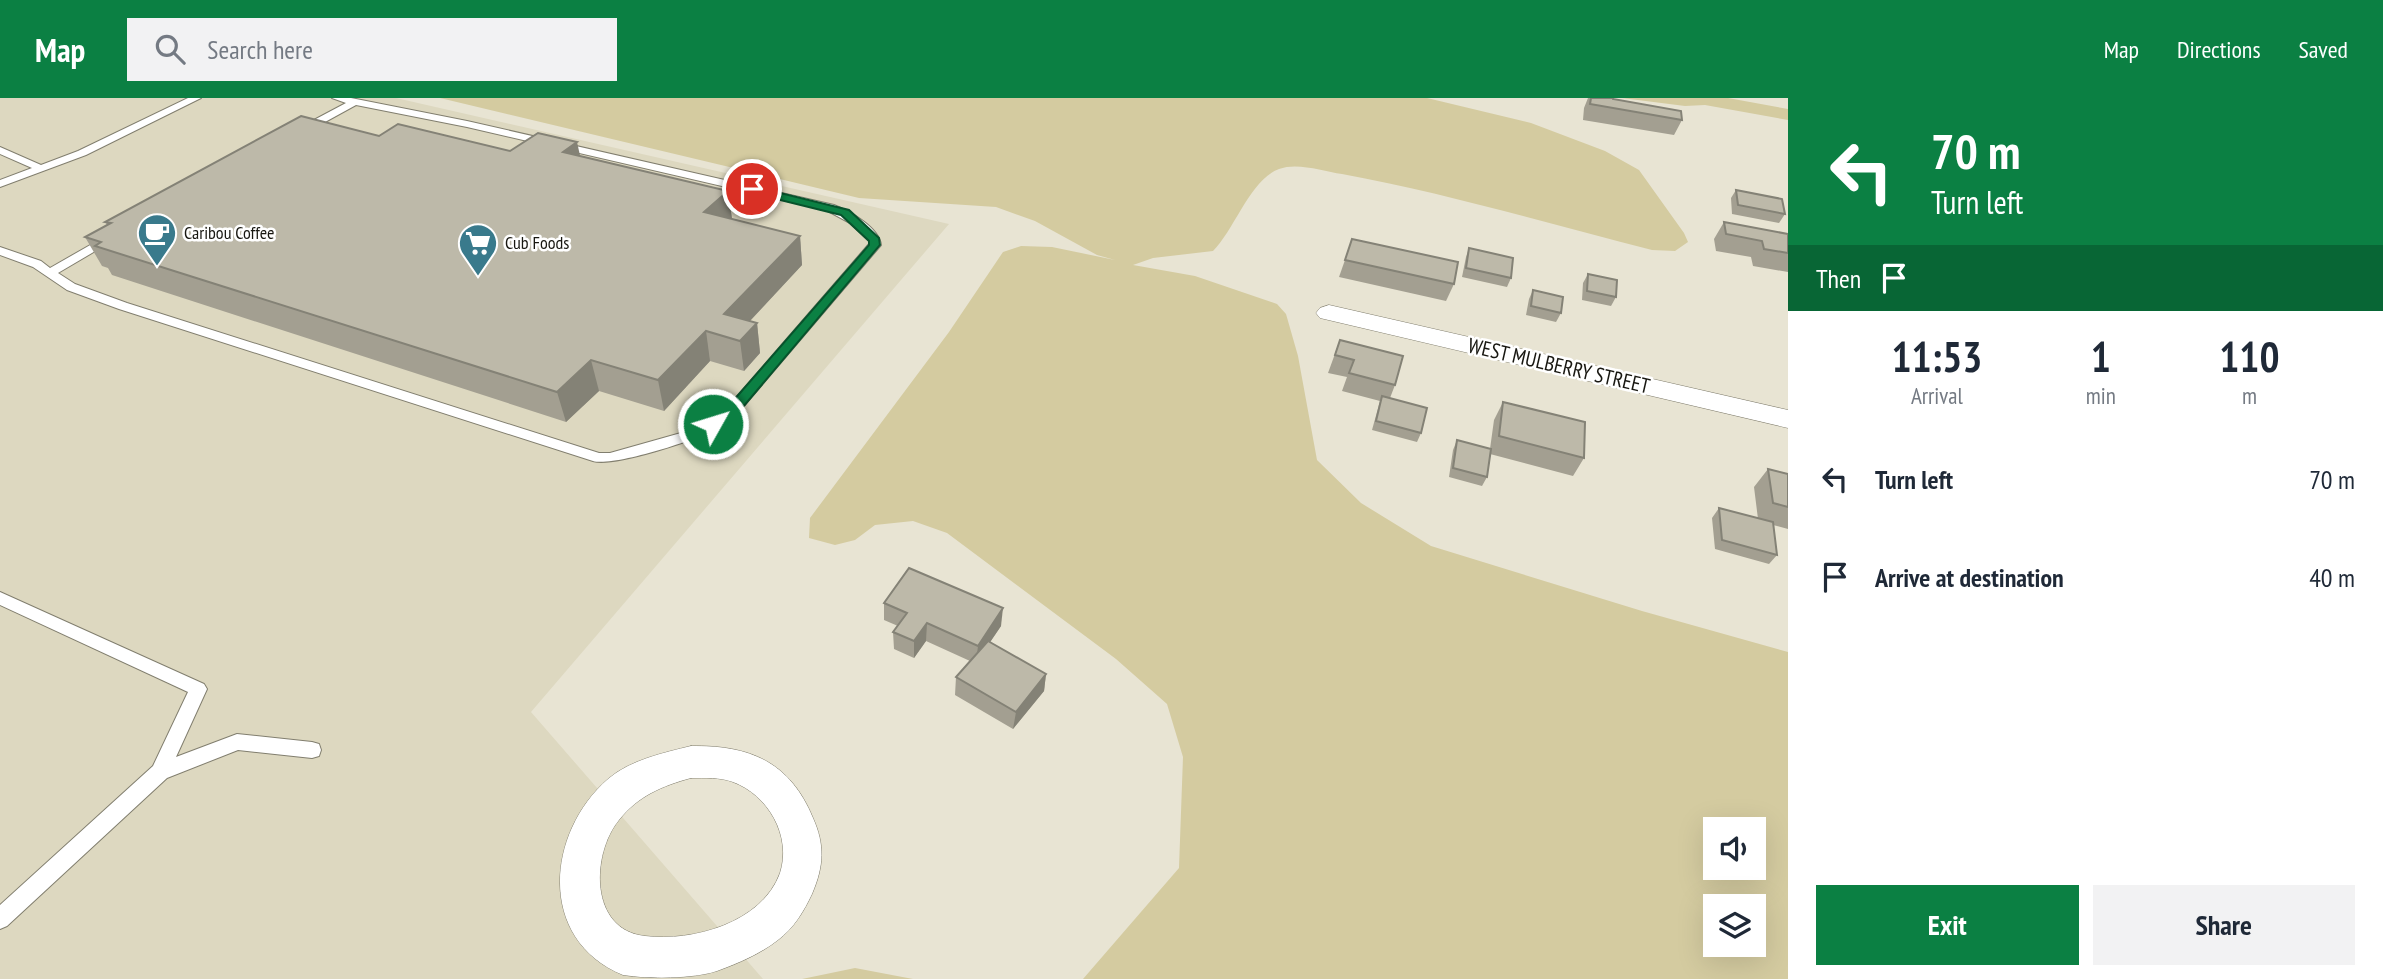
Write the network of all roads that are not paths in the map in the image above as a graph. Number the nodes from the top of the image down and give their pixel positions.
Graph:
1 (196, 98) edge
2 (337, 98) edge
3 (354, 102) junction
4 (286, 140) edge
5 (0, 150) edge
6 (42, 169) junction
7 (0, 184) edge
8 (123, 231) edge
9 (0, 251) edge
10 (50, 273) junction
11 (1329, 313) dead end
12 (1788, 419) edge
13 (0, 598) edge
14 (312, 750) dead end
15 (160, 772) junction
16 (0, 919) edge
17 (651, 972) edge

1 - 6 lane
2 - 3 lane
3 - 4 lane
3 - 10 lane
5 - 6 lane
6 - 7 lane
8 - 10 lane
9 - 10 lane
11 - 12 street, WEST MULBERRY STREET
13 - 15 lane
14 - 15 lane
15 - 16 lane
17 - 17 street

